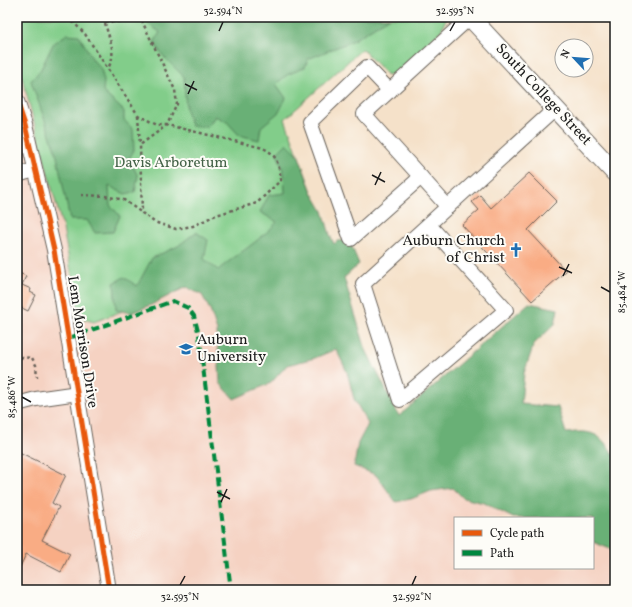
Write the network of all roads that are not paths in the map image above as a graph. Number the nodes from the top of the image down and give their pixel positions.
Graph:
1 (470, 17) edge
2 (390, 90) junction
3 (17, 101) edge
4 (556, 109) junction
5 (35, 170) junction
6 (615, 174) edge
7 (17, 175) edge
8 (421, 177) junction
9 (448, 207) junction
10 (428, 225) junction
11 (78, 393) junction
12 (17, 404) edge
13 (109, 590) edge

1 - 2 street
1 - 4 main road, South College Street
2 - 8 street
2 - 8 street
3 - 5 street, Lem Morrison Drive
4 - 6 main road, South College Street
4 - 9 street
5 - 7 street
5 - 11 street, Lem Morrison Drive
8 - 9 street
9 - 10 street
10 - 10 street
11 - 12 street
11 - 13 street, Lem Morrison Drive

